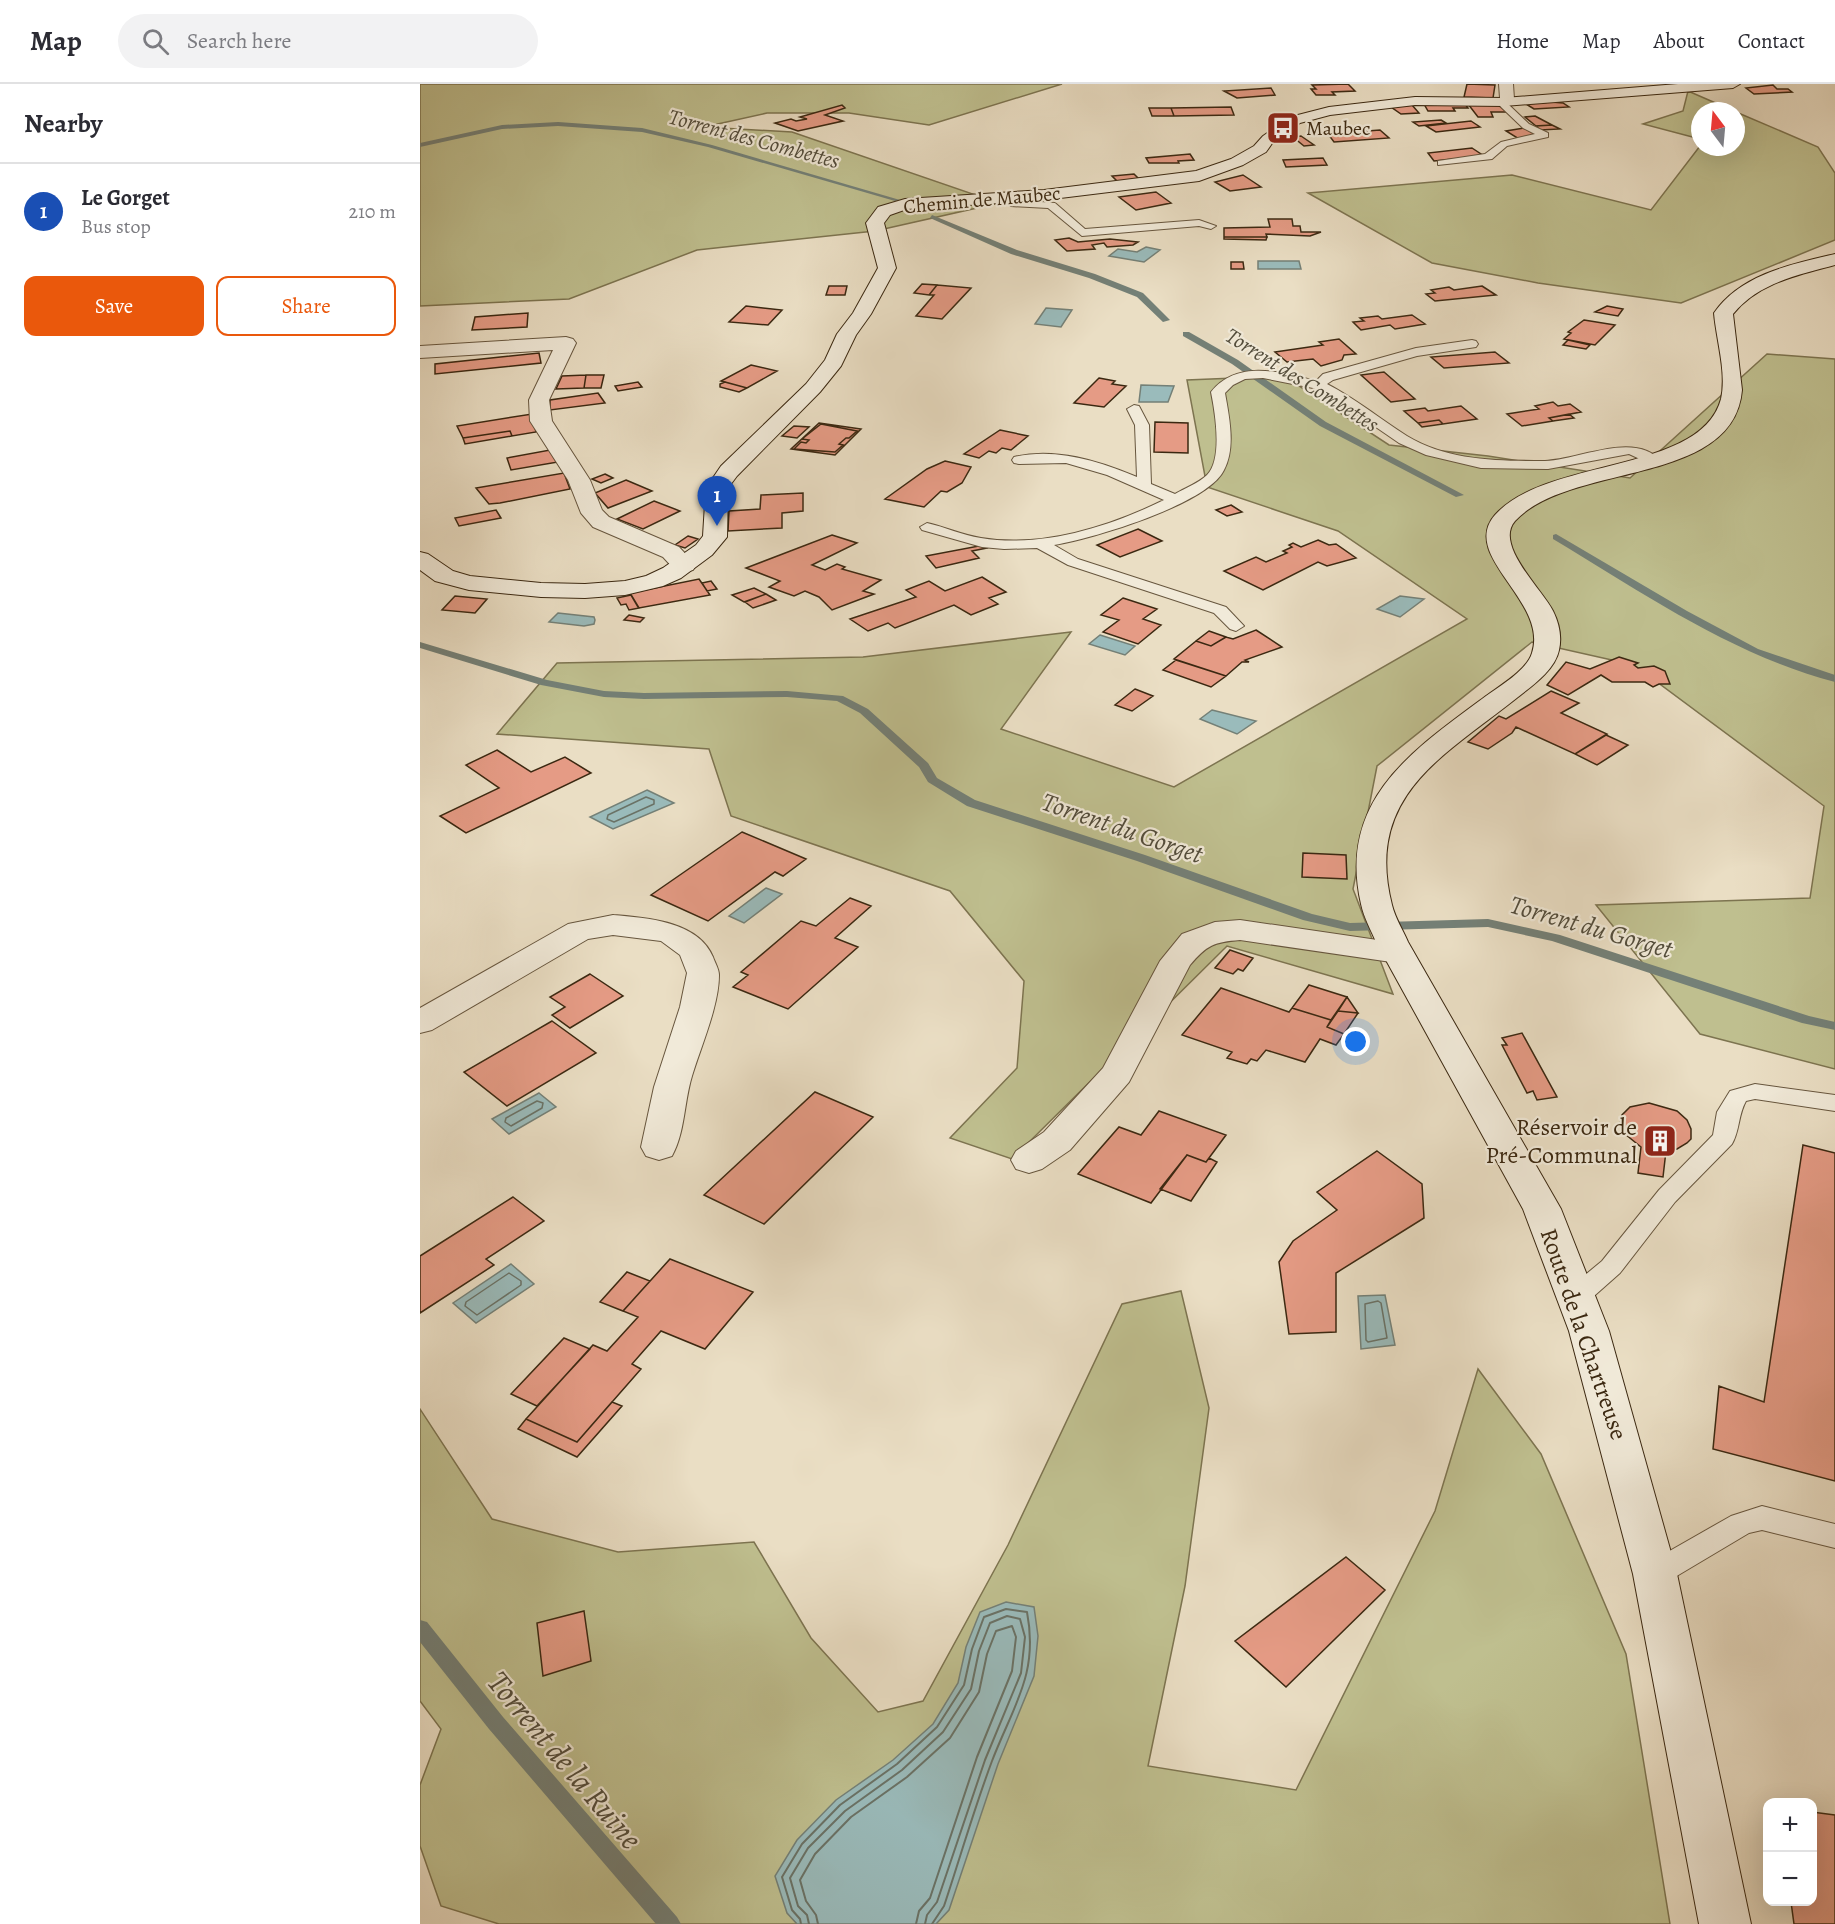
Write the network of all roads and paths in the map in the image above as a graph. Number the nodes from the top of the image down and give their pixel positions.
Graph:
1 (1733, 84) edge
2 (1505, 93) edge
3 (1442, 163) dead end
4 (1005, 199) junction
5 (1211, 226) dead end
6 (1835, 259) edge
7 (1472, 344) dead end
8 (420, 352) edge
9 (1318, 386) junction
10 (1134, 409) dead end
11 (1019, 460) dead end
12 (1655, 462) junction
13 (1144, 486) junction
14 (1177, 500) junction
15 (927, 526) dead end
16 (1038, 542) junction
17 (420, 559) edge
18 (684, 565) junction
19 (1236, 626) dead end
20 (1395, 947) junction
21 (420, 1022) edge
22 (1835, 1103) edge
23 (658, 1147) dead end
24 (1029, 1160) dead end
25 (1576, 1297) junction
26 (1835, 1536) edge
27 (1655, 1574) junction
28 (1725, 1924) edge

1 - 2 street, Chemin de Maubec
2 - 3 lane
2 - 4 street, Chemin de Maubec
4 - 5 lane
4 - 18 street, Chemin de Maubec
6 - 12 street, Route de la Chartreuse
7 - 9 lane
8 - 18 street
9 - 12 lane
9 - 14 lane
10 - 13 lane
11 - 13 lane
12 - 20 street, Route de la Chartreuse
13 - 14 lane
14 - 16 lane
15 - 16 lane
16 - 19 lane
17 - 18 street, Chemin de Maubec
20 - 24 street
20 - 25 street, Route de la Chartreuse
21 - 23 street
22 - 25 lane
25 - 27 street, Route de la Chartreuse
26 - 27 lane
27 - 28 street, Route de la Chartreuse

